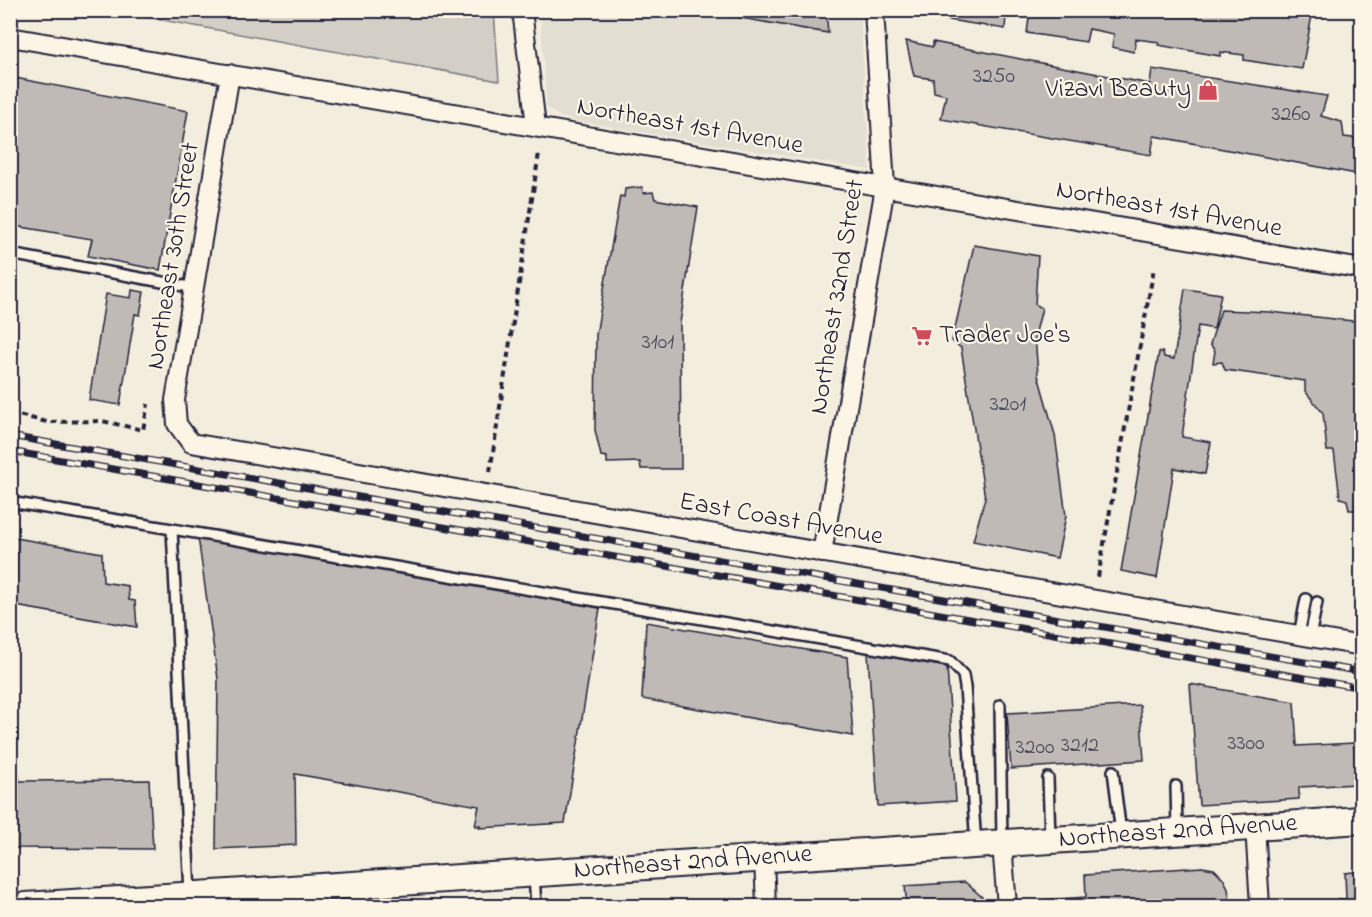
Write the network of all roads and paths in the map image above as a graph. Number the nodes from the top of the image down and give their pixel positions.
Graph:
1 (522, 10) edge
2 (874, 10) edge
3 (10, 36) edge
4 (230, 74) junction
5 (536, 126) junction
6 (539, 153) dead end
7 (885, 187) junction
8 (10, 254) edge
9 (1154, 268) dead end
10 (1362, 269) edge
11 (195, 288) junction
12 (147, 404) dead end
13 (10, 413) edge
14 (191, 443) joint
15 (490, 472) dead end
16 (10, 502) edge
17 (172, 529) junction
18 (822, 553) junction
19 (1098, 577) dead end
20 (1306, 599) dead end
21 (1317, 602) dead end
22 (1305, 636) junction
23 (1362, 646) edge
24 (999, 705) dead end
25 (1113, 771) dead end
26 (1048, 778) dead end
27 (1176, 786) dead end
28 (1362, 820) edge
29 (1255, 826) junction
30 (1177, 832) junction
31 (1121, 835) junction
32 (1051, 840) junction
33 (1002, 844) junction
34 (976, 845) junction
35 (764, 858) junction
36 (534, 873) junction
37 (190, 895) junction
38 (359, 896) edge
39 (71, 905) edge
40 (25, 906) edge
41 (536, 906) edge
42 (766, 906) edge
43 (1006, 906) edge
44 (1260, 906) edge

1 - 5 street
2 - 7 street, Northeast 32nd Street
3 - 4 street, Northeast 1st Avenue
4 - 5 street, Northeast 1st Avenue
4 - 11 street, Northeast 30th Street
5 - 7 street, Northeast 1st Avenue
6 - 15 path
7 - 10 street, Northeast 1st Avenue
7 - 18 street, Northeast 32nd Street
8 - 11 lane
9 - 19 path
11 - 14 street, Northeast 30th Street
12 - 13 path
14 - 18 street, East Coast Avenue
16 - 17 lane
17 - 34 lane
17 - 37 lane
18 - 22 street, East Coast Avenue
20 - 22 lane
21 - 22 lane
22 - 23 street, East Coast Avenue
24 - 33 lane
25 - 31 lane
26 - 32 lane
27 - 30 lane
28 - 29 main road, Northeast 2nd Avenue
29 - 30 main road, Northeast 2nd Avenue
29 - 44 street
30 - 31 main road, Northeast 2nd Avenue
31 - 32 main road, Northeast 2nd Avenue
32 - 33 main road, Northeast 2nd Avenue
33 - 34 main road, Northeast 2nd Avenue
33 - 43 street
34 - 35 main road, Northeast 2nd Avenue
35 - 36 main road, Northeast 2nd Avenue
35 - 42 street
36 - 38 main road, Northeast 2nd Avenue
36 - 41 lane
37 - 38 main road, Northeast 2nd Avenue
37 - 39 main road, Northeast 2nd Avenue
39 - 40 main road, Northeast 2nd Avenue

